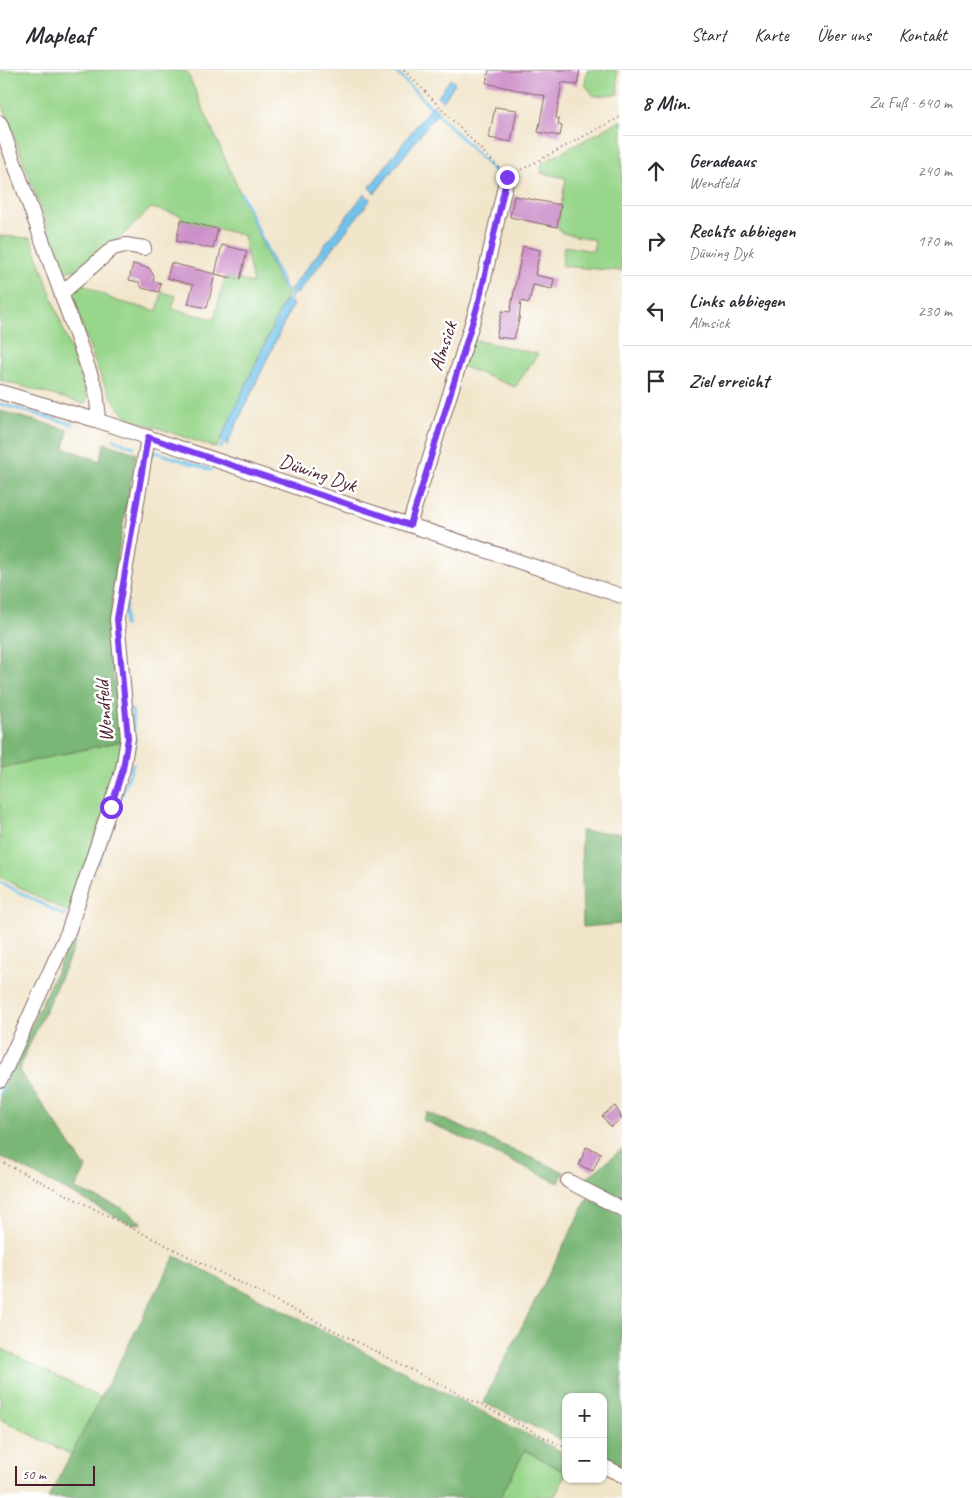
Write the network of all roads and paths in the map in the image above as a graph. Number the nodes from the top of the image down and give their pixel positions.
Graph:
1 (404, 70) edge
2 (622, 116) edge
3 (0, 123) edge
4 (507, 177) junction
5 (144, 248) dead end
6 (62, 293) junction
7 (0, 392) edge
8 (96, 420) junction
9 (148, 437) junction
10 (410, 525) junction
11 (622, 596) edge
12 (0, 1082) edge
13 (0, 1161) edge
14 (568, 1181) dead end
15 (622, 1209) edge
16 (562, 1446) edge
17 (607, 1468) edge
18 (622, 1475) edge

1 - 4 path
2 - 4 path
3 - 6 street
4 - 10 street, Almsick
5 - 6 street
6 - 8 street
7 - 8 street, Düwing Dyk
8 - 9 street, Düwing Dyk
9 - 10 street, Düwing Dyk
9 - 12 street, Wendfeld
10 - 11 street, Düwing Dyk
13 - 16 path
14 - 15 street
17 - 18 street

